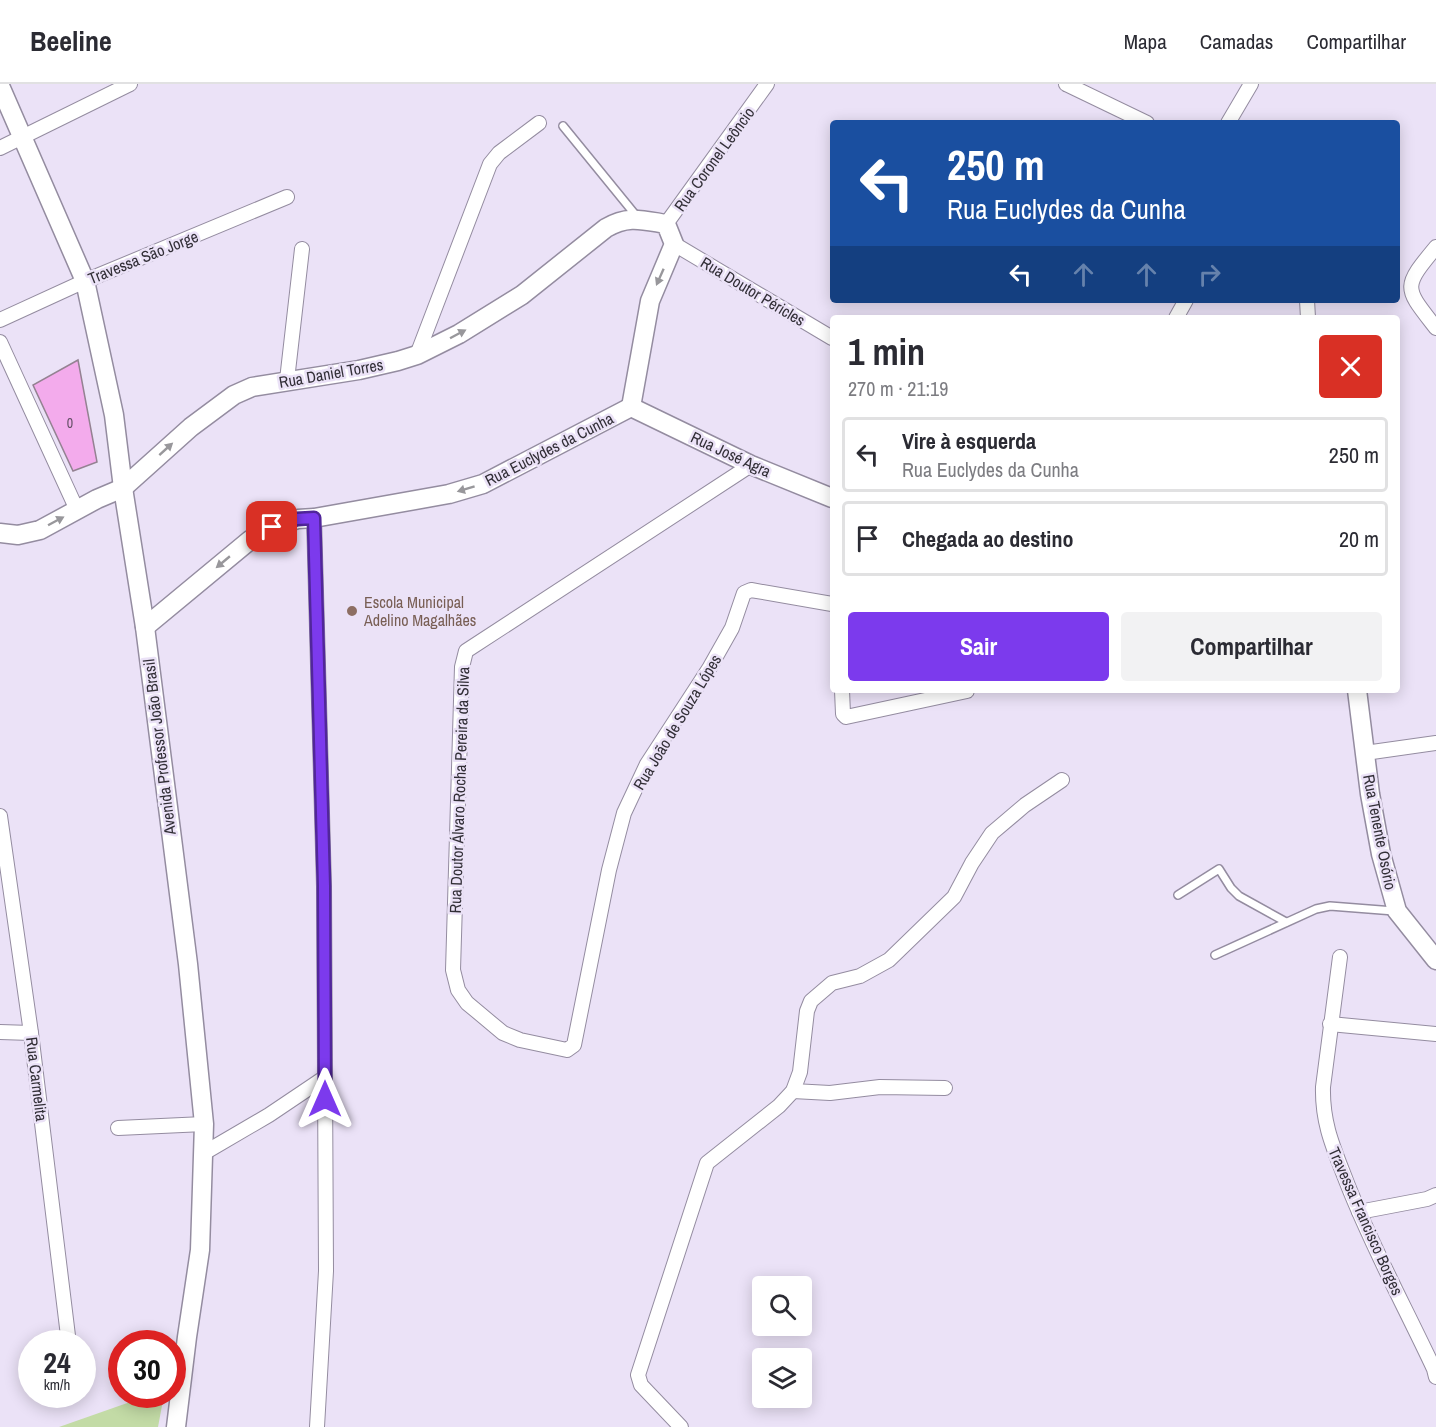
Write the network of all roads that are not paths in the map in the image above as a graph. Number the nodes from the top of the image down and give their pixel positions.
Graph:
1 (130, 84) edge
2 (767, 84) edge
3 (1066, 84) edge
4 (1251, 84) edge
5 (0, 86) edge
6 (1141, 120) edge
7 (1230, 120) edge
8 (539, 123) dead end
9 (563, 126) dead end
10 (22, 138) junction
11 (0, 148) edge
12 (287, 198) dead end
13 (640, 220) junction
14 (666, 224) junction
15 (674, 244) junction
16 (1436, 247) edge
17 (302, 249) dead end
18 (84, 281) junction
19 (0, 320) edge
20 (1436, 328) edge
21 (830, 337) edge
22 (0, 342) edge
23 (417, 355) junction
24 (287, 380) junction
25 (631, 406) junction
26 (752, 465) junction
27 (123, 488) junction
28 (830, 497) edge
29 (77, 510) junction
30 (314, 518) junction
31 (0, 533) edge
32 (830, 604) edge
33 (145, 627) junction
34 (842, 693) edge
35 (963, 693) edge
36 (1357, 693) edge
37 (1436, 743) edge
38 (1365, 753) junction
39 (1062, 780) dead end
40 (0, 816) edge
41 (1178, 896) dead end
42 (1397, 911) junction
43 (1286, 922) junction
44 (1215, 955) dead end
45 (1340, 957) dead end
46 (1436, 960) edge
47 (1330, 1024) junction
48 (0, 1032) edge
49 (31, 1033) junction
50 (1436, 1034) edge
51 (573, 1048) joint
52 (324, 1078) junction
53 (945, 1088) dead end
54 (793, 1091) junction
55 (204, 1124) junction
56 (118, 1128) dead end
57 (204, 1153) junction
58 (1436, 1195) edge
59 (1359, 1212) junction
60 (67, 1330) edge
61 (1436, 1377) edge
62 (176, 1427) edge
63 (317, 1427) edge
64 (681, 1427) edge

1 - 10 street
2 - 14 street, Rua Coronel Leôncio
3 - 6 street
4 - 7 street
5 - 10 street, Avenida Professor João Brasil
8 - 23 street
9 - 13 lane
10 - 11 street
10 - 18 street, Avenida Professor João Brasil
12 - 18 street, Travessa São Jorge
13 - 14 street, Rua Daniel Torres
23 -> 13 street, Rua Daniel Torres
14 - 15 street, Rua Coronel Leôncio
15 - 21 street, Rua Doutor Péricles
15 -> 25 street
16 - 20 street
17 - 24 street
18 - 19 street, Travessa São Jorge
18 - 27 street, Avenida Professor João Brasil
22 - 29 street
23 - 24 street, Rua Daniel Torres
27 -> 24 street, Rua Daniel Torres
25 - 26 street, Rua José Agra
25 -> 30 street, Rua Euclydes da Cunha
26 - 28 street, Rua José Agra
26 - 51 street, Rua Doutor Álvaro Rocha Pereira da Silva
27 - 29 street, Rua Daniel Torres
27 - 33 street, Avenida Professor João Brasil
31 -> 29 street, Rua Daniel Torres
30 -> 33 street, Rua Euclydes da Cunha
30 - 52 street
32 - 51 street, Rua João de Souza Lópes
33 - 55 street, Avenida Professor João Brasil
34 - 35 street
36 - 38 street, Rua Tenente Osório
37 - 38 street
38 - 42 street, Rua Tenente Osório
39 - 54 street
40 - 49 street, Rua Carmelita
41 - 43 lane
42 - 43 lane
42 - 46 street, Rua Tenente Osório
43 - 44 lane
45 - 47 street, Travessa Francisco Borges
47 - 50 street
47 - 59 street, Travessa Francisco Borges
48 - 49 street
49 - 60 street, Rua Carmelita
52 - 57 street
52 - 63 street
53 - 54 street
54 - 64 street
55 - 56 street
55 - 57 street, Avenida Professor João Brasil
57 - 62 street, Avenida Professor João Brasil
58 - 59 street
59 - 61 street, Travessa Francisco Borges

